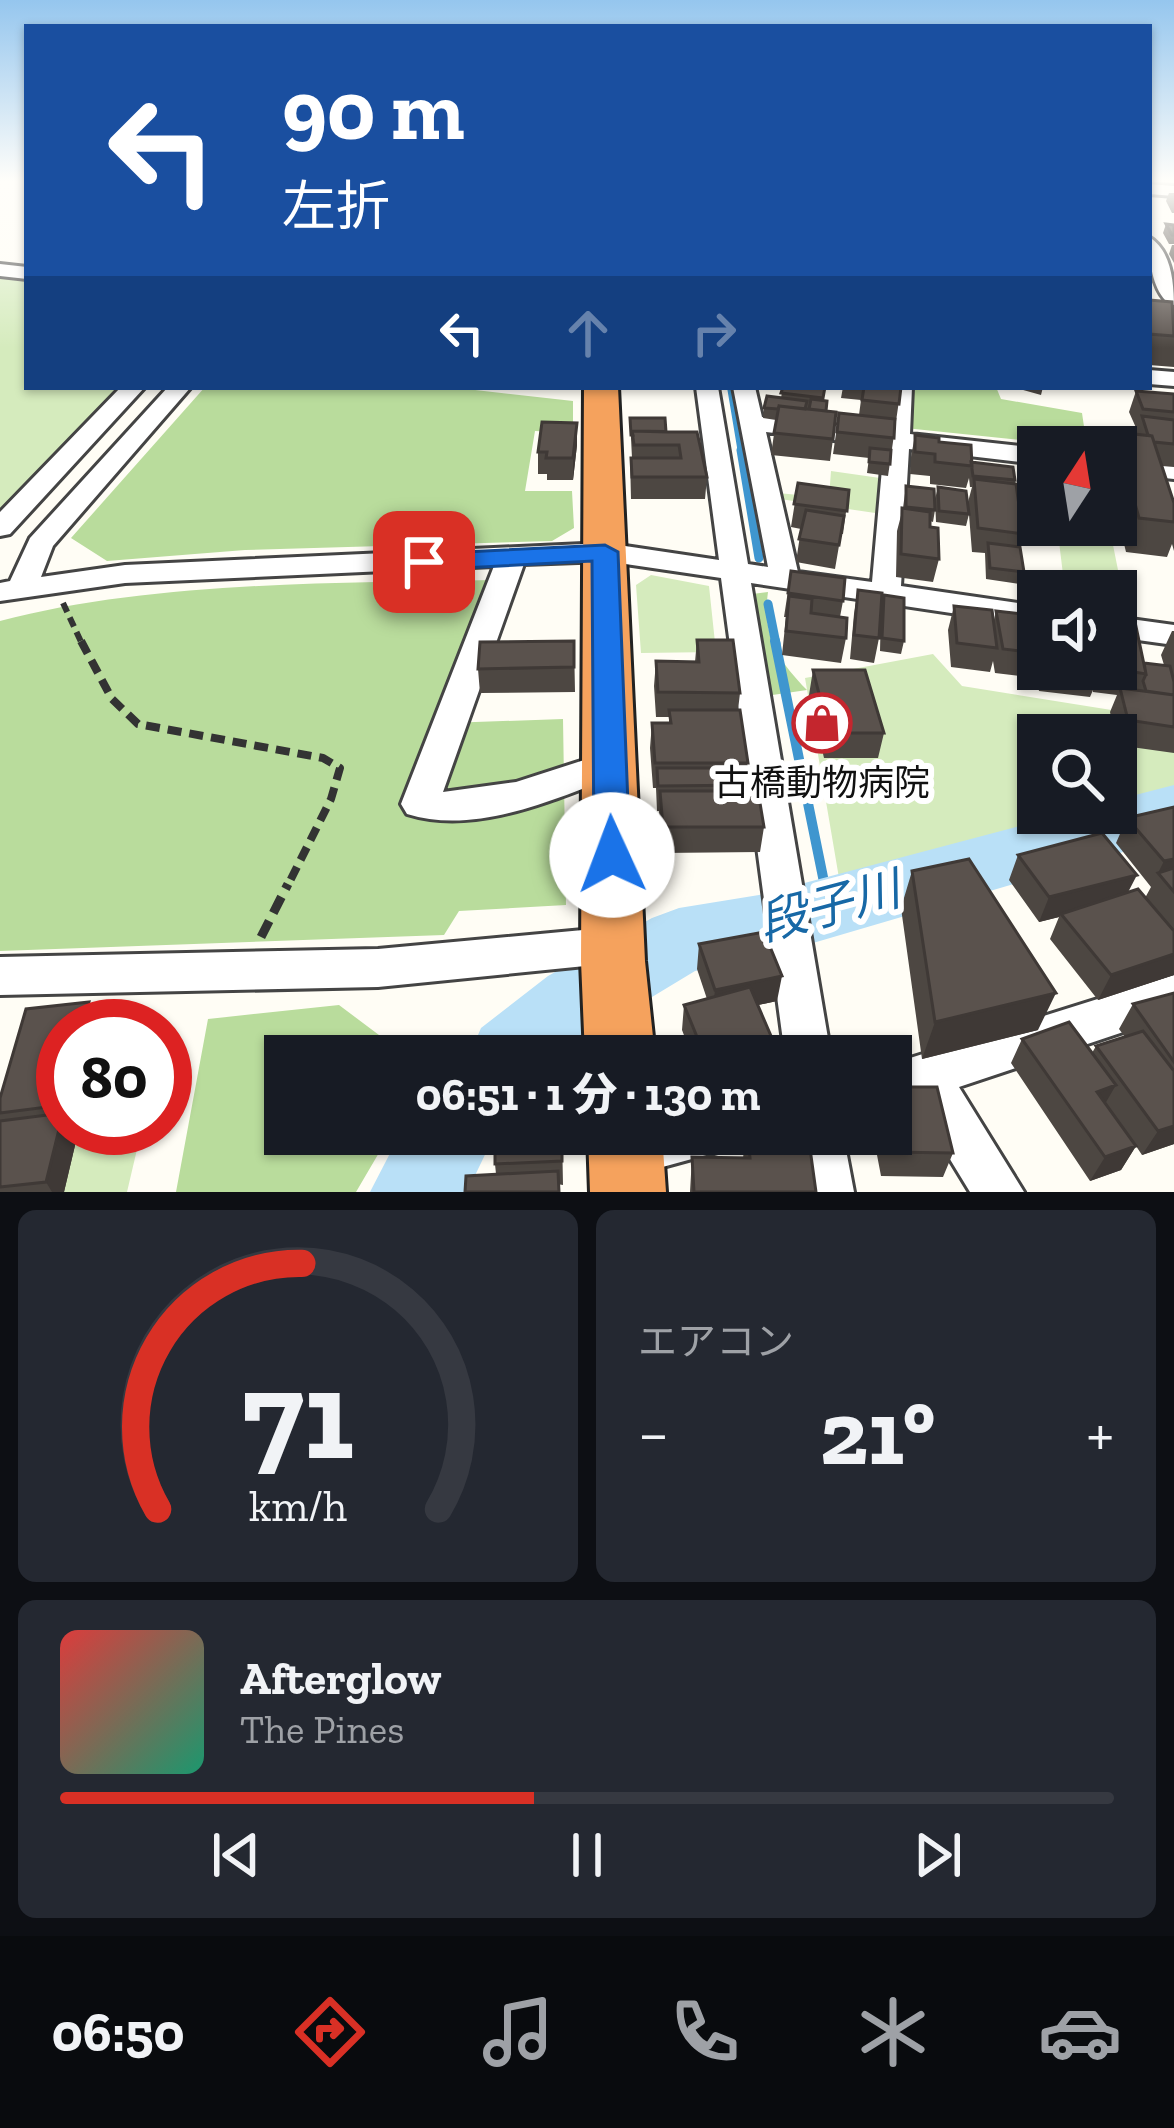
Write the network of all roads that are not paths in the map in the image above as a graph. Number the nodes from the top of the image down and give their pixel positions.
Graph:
1 (1152, 251) edge
2 (1174, 301) edge
3 (131, 390) edge
4 (177, 390) edge
5 (601, 390) edge
6 (707, 390) edge
7 (744, 390) edge
8 (901, 390) edge
9 (749, 423) junction
10 (897, 439) junction
11 (1017, 453) edge
12 (1137, 467) edge
13 (1174, 471) edge
14 (0, 528) edge
15 (605, 552) junction
16 (512, 557) junction
17 (736, 571) junction
18 (784, 578) junction
19 (11, 589) edge
20 (886, 594) junction
21 (1017, 613) edge
22 (1137, 630) edge
23 (1174, 635) edge
24 (609, 765) junction
25 (0, 976) edge
26 (617, 994) edge
27 (1174, 995) edge
28 (805, 1035) edge
29 (912, 1081) edge
30 (912, 1086) edge
31 (823, 1155) edge
32 (829, 1192) edge
33 (999, 1192) edge

1 - 2 street
3 - 14 street
4 - 19 street
5 - 15 highway
6 - 17 street
7 - 9 street
8 - 10 street
9 - 10 street
9 - 18 street
10 - 11 street
10 - 20 street
12 - 13 street
15 - 16 street
15 - 17 street
15 - 24 highway
16 - 19 street
16 - 24 street
17 - 18 street
17 - 28 street
18 - 20 street
20 - 21 street
22 - 23 street
24 - 26 highway
25 - 26 street
27 - 29 street
30 - 33 street
31 - 32 street

